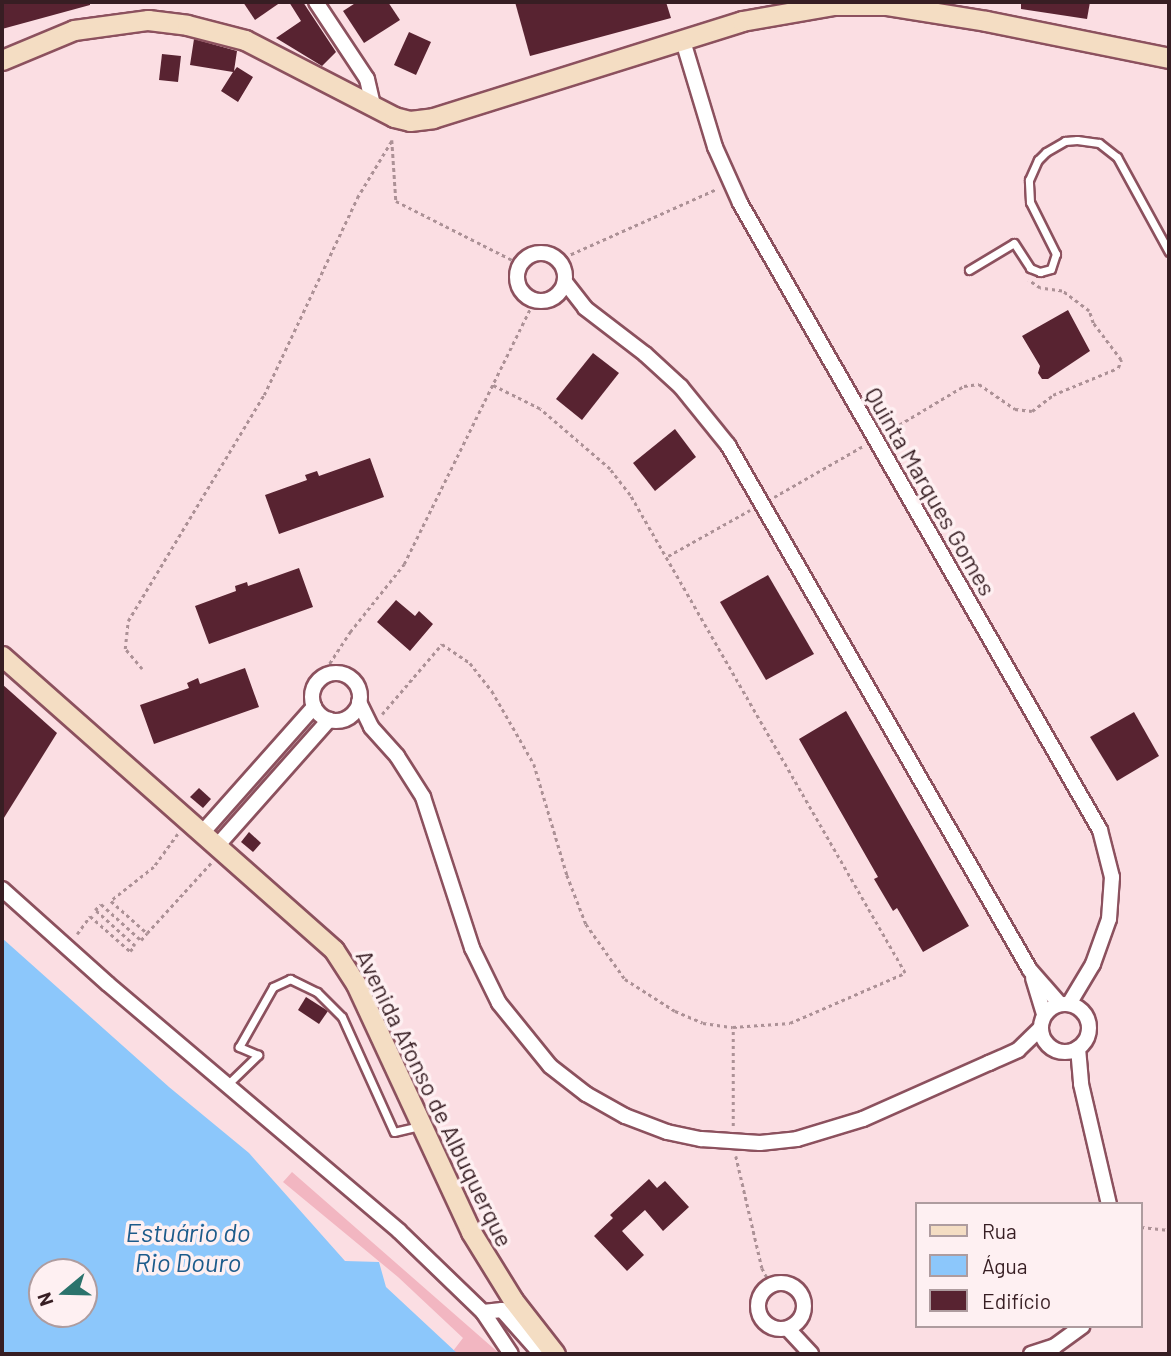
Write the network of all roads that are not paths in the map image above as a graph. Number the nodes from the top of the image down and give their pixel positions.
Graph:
1 (316, 2) edge
2 (683, 41) junction
3 (1169, 58) edge
4 (2, 60) edge
5 (373, 105) junction
6 (1169, 252) edge
7 (969, 270) dead end
8 (565, 282) junction
9 (553, 298) junction
10 (585, 308) junction
11 (2, 656) edge
12 (359, 702) junction
13 (314, 706) junction
14 (344, 719) junction
15 (329, 720) junction
16 (370, 727) junction
17 (205, 841) junction
18 (2, 888) edge
19 (1030, 970) junction
20 (1070, 1006) junction
21 (1044, 1014) junction
22 (1040, 1029) junction
23 (1078, 1048) junction
24 (1018, 1050) junction
25 (1057, 1050) junction
26 (228, 1084) junction
27 (1081, 1084) junction
28 (421, 1125) junction
29 (1109, 1202) edge
30 (483, 1312) junction
31 (1080, 1328) edge
32 (788, 1329) junction
33 (511, 1354) edge
34 (541, 1354) edge
35 (555, 1354) edge
36 (811, 1354) edge
37 (1031, 1354) edge

1 - 5 street
2 - 3 main road
2 - 5 main road
2 - 20 street, Quinta Marques Gomes
4 - 5 main road
6 - 7 lane
8 - 9 street
8 - 9 street
8 - 10 street
9 - 10 street
10 - 19 street
11 - 17 main road, Avenida Afonso de Albuquerque
12 - 13 street
12 - 14 street
12 - 16 street
13 - 15 street
13 - 17 street
14 - 15 street
14 - 16 street
15 - 17 street
16 - 24 street
17 - 28 main road, Avenida Afonso de Albuquerque
18 - 26 street
19 - 20 street
19 - 21 street
20 - 21 street
20 - 23 street, Quinta Marques Gomes
21 - 22 street
22 - 24 street
22 - 25 street, Quinta Marques Gomes
23 - 25 street
23 - 27 street, Quinta Marques Gomes
24 - 25 street
25 - 27 street, Quinta Marques Gomes
26 - 28 lane
26 - 30 street
27 - 29 street, Quinta Marques Gomes
28 - 35 main road, Avenida Afonso de Albuquerque
30 - 33 street
30 - 34 street
31 - 37 street
32 - 32 street
32 - 36 street

